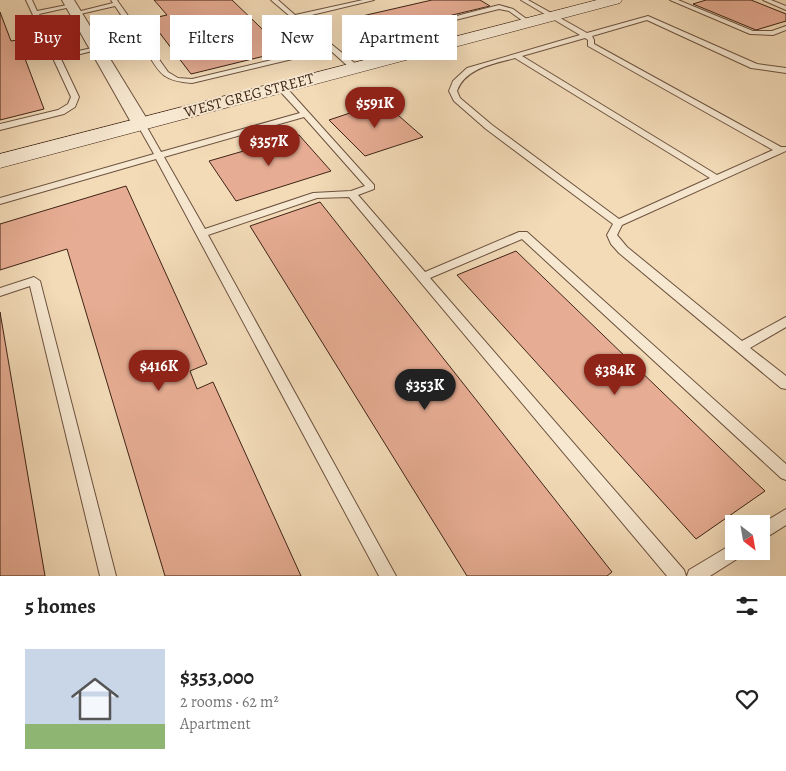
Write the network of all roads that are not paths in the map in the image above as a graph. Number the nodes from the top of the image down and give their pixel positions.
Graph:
1 (29, 0) edge
2 (274, 0) edge
3 (371, 0) edge
4 (524, 0) edge
5 (615, 0) edge
6 (672, 0) edge
7 (693, 0) edge
8 (766, 0) edge
9 (115, 2) edge
10 (680, 4) junction
11 (72, 6) edge
12 (786, 8) edge
13 (35, 13) joint
14 (124, 15) edge
15 (292, 15) edge
16 (303, 15) edge
17 (554, 16) junction
18 (529, 22) junction
19 (786, 28) edge
20 (585, 35) junction
21 (90, 38) edge
22 (332, 49) edge
23 (516, 55) junction
24 (58, 60) edge
25 (103, 60) edge
26 (155, 60) edge
27 (280, 60) edge
28 (376, 62) junction
29 (354, 67) junction
30 (786, 71) edge
31 (281, 87) junction
32 (305, 114) junction
33 (141, 124) junction
34 (0, 128) edge
35 (783, 149) edge
36 (159, 156) junction
37 (0, 161) edge
38 (716, 178) junction
39 (352, 194) junction
40 (0, 201) edge
41 (618, 223) junction
42 (202, 233) junction
43 (422, 277) junction
44 (0, 292) edge
45 (786, 321) edge
46 (741, 347) junction
47 (786, 384) edge
48 (786, 473) edge
49 (786, 516) edge
50 (770, 526) edge
51 (725, 557) edge
52 (108, 576) edge
53 (388, 576) edge
54 (678, 576) edge
55 (696, 576) edge

1 - 13 lane
2 - 15 lane
3 - 16 lane
4 - 17 lane
5 - 17 main road, WEST GREG STREET
6 - 10 lane
7 - 10 lane
8 - 12 lane
9 - 11 lane
9 - 14 lane
10 - 19 lane
11 - 13 lane
11 - 21 street
17 - 18 main road, WEST GREG STREET
17 - 20 lane
18 - 28 main road, WEST GREG STREET
18 - 28 lane
20 - 23 lane
20 - 30 lane
20 - 35 lane
22 - 29 lane
23 - 38 lane
23 - 41 lane
24 - 34 lane
25 - 33 street
26 - 27 lane
28 - 29 main road, WEST GREG STREET
29 - 31 main road, WEST GREG STREET
31 - 32 lane
31 - 33 main road, WEST GREG STREET
32 - 36 lane
32 - 39 lane
33 - 36 lane
33 - 37 main road, WEST GREG STREET
35 - 38 lane
36 - 40 lane
36 - 42 lane
38 - 41 lane
39 - 42 lane
39 - 43 lane
41 - 46 lane
42 - 53 lane
43 - 48 lane
43 - 54 lane
44 - 52 lane
45 - 46 lane
46 - 47 lane
49 - 50 lane
51 - 55 lane

